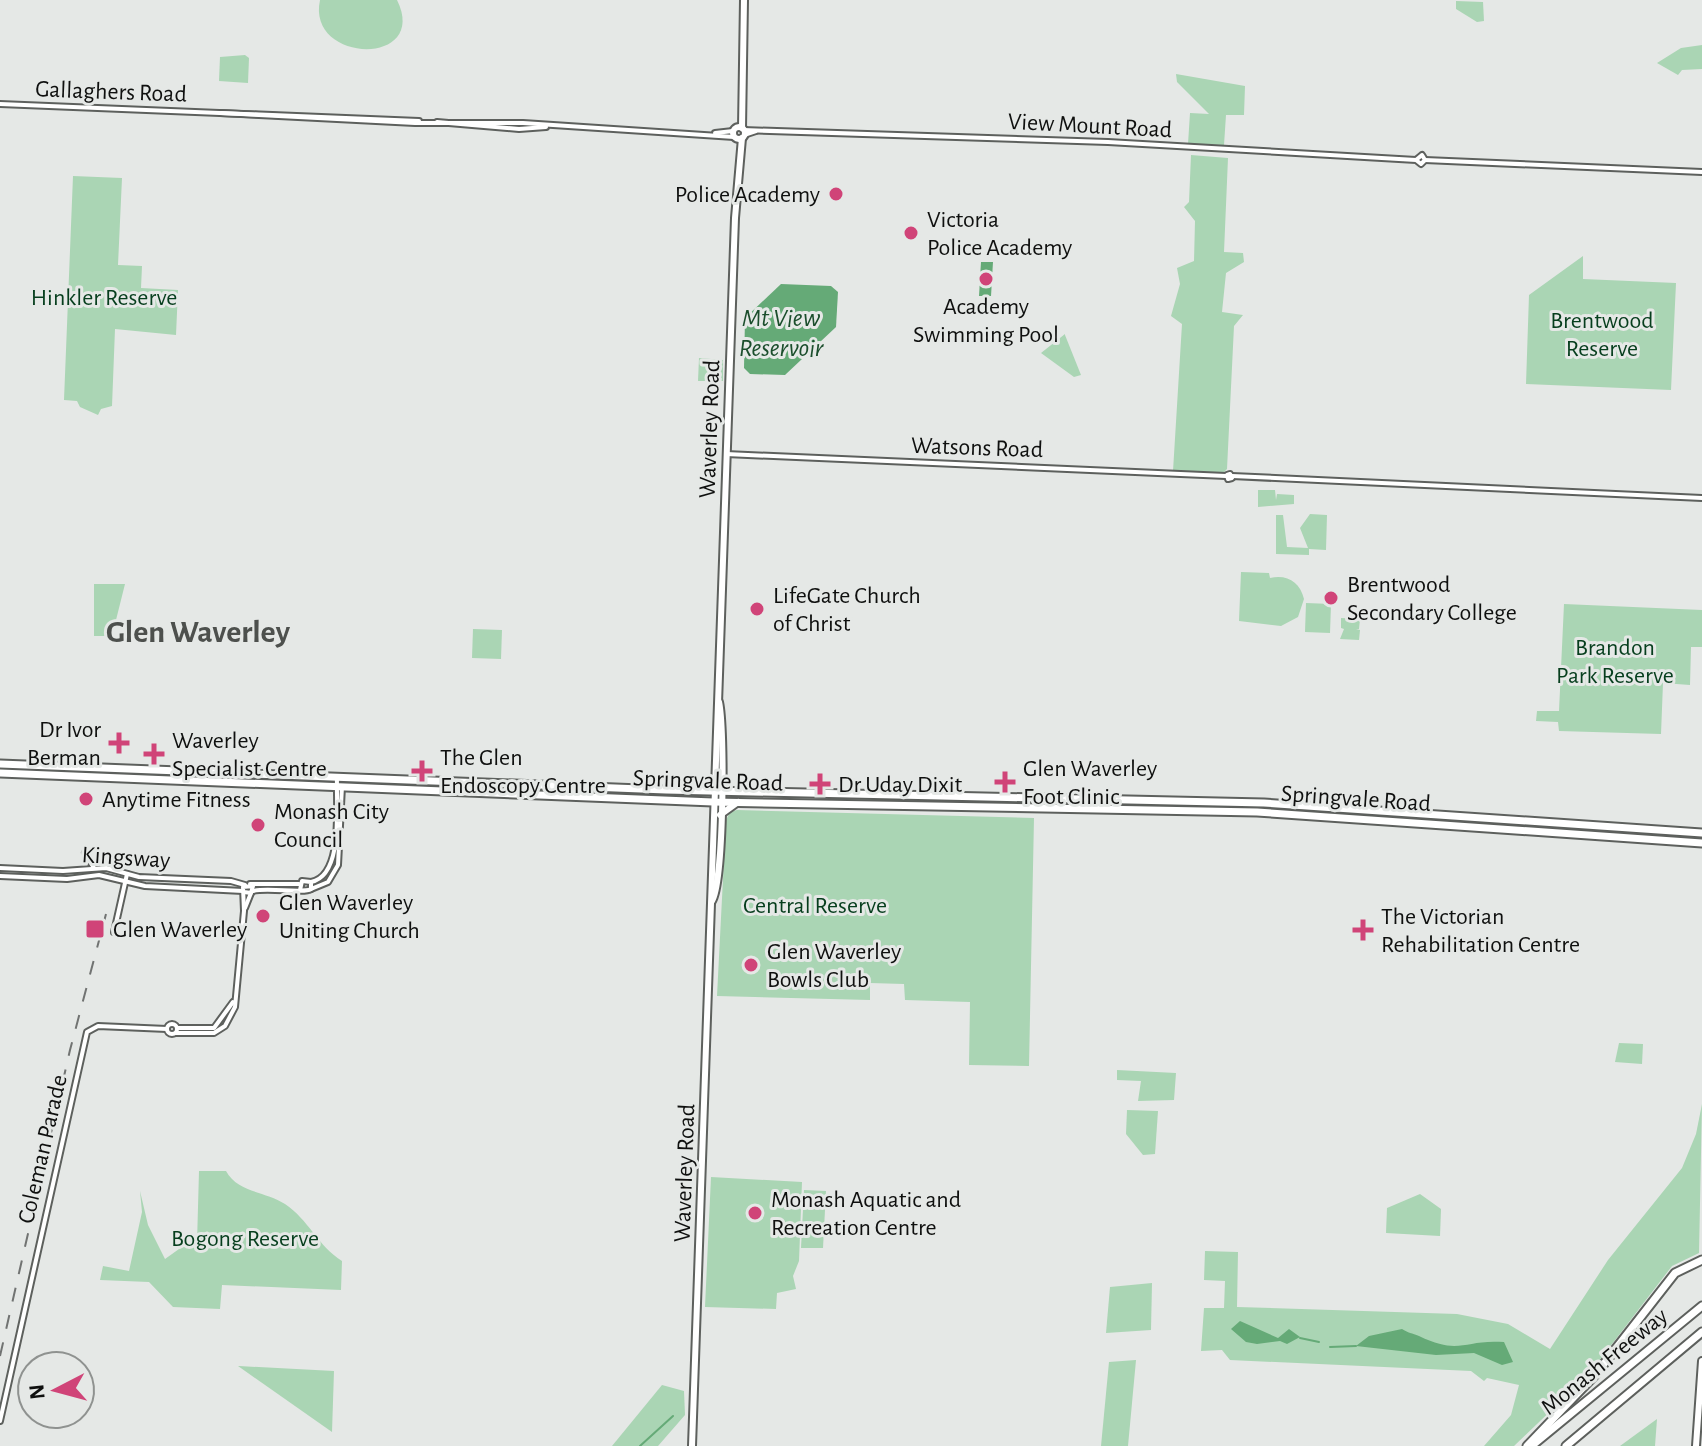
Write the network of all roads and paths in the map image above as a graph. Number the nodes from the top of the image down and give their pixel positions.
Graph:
1 (744, 0) edge
2 (0, 104) edge
3 (739, 133) junction
4 (1702, 172) edge
5 (726, 454) junction
6 (1702, 498) edge
7 (0, 764) edge
8 (140, 770) junction
9 (162, 771) junction
10 (0, 773) edge
11 (134, 779) junction
12 (146, 780) junction
13 (162, 780) junction
14 (717, 780) junction
15 (339, 782) junction
16 (702, 791) junction
17 (717, 792) junction
18 (733, 792) junction
19 (611, 793) junction
20 (701, 801) junction
21 (717, 802) junction
22 (738, 802) junction
23 (716, 814) junction
24 (1702, 833) edge
25 (1702, 843) edge
26 (85, 853) dead end
27 (2, 868) edge
28 (94, 868) junction
29 (127, 874) junction
30 (2, 876) edge
31 (142, 877) junction
32 (126, 881) junction
33 (311, 882) junction
34 (142, 885) junction
35 (300, 887) junction
36 (245, 888) junction
37 (311, 889) junction
38 (252, 892) junction
39 (245, 908) junction
40 (114, 932) dead end
41 (235, 1001) junction
42 (176, 1031) junction
43 (1702, 1260) edge
44 (1702, 1306) edge
45 (1702, 1334) edge
46 (1702, 1361) edge
47 (0, 1421) edge
48 (692, 1446) edge
49 (1529, 1446) edge
50 (1566, 1446) edge
51 (1696, 1446) edge

1 - 3 main road, Waverley Road
2 - 3 street, Gallaghers Road
3 - 4 street, View Mount Road
3 - 5 main road, Waverley Road
5 - 6 street, Watsons Road
5 - 14 main road, Waverley Road
7 - 8 highway, Springvale Road
8 - 9 highway, Springvale Road
8 - 11 highway
8 - 12 highway
9 - 13 highway
9 - 15 highway, Springvale Road
10 - 11 highway, Springvale Road
11 - 12 highway, Springvale Road
12 - 13 highway, Springvale Road
13 - 15 highway, Springvale Road
14 - 16 main road
14 - 17 main road, Waverley Road
14 - 18 main road
15 - 19 highway, Springvale Road
15 - 33 street
15 - 37 street
16 - 17 highway, Springvale Road
16 - 19 highway, Springvale Road
17 - 18 highway, Springvale Road
17 - 21 main road, Waverley Road
18 - 24 highway, Springvale Road
19 - 20 highway, Springvale Road
20 - 21 highway, Springvale Road
20 - 23 main road
21 - 22 highway, Springvale Road
21 - 23 main road, Waverley Road
22 - 23 main road
22 - 25 highway, Springvale Road
23 - 48 main road, Waverley Road
26 - 28 street
27 - 28 street, Kingsway
28 - 29 street, Kingsway
29 - 31 street, Kingsway
29 - 32 street
30 - 32 street, Kingsway
31 - 34 street
31 - 36 street, Kingsway
32 - 34 street, Kingsway
32 - 40 street
33 - 35 street
33 - 37 street
34 - 36 street, Kingsway
35 - 36 street, Kingsway
35 - 37 street
35 - 38 street
36 - 38 street
36 - 38 street
36 - 39 street
38 - 39 street
39 - 41 street
41 - 42 street
41 - 42 street
42 - 47 street, Coleman Parade
43 - 49 highway
44 - 49 highway, Monash Freeway
45 - 50 highway, Monash Freeway
46 - 51 main road

